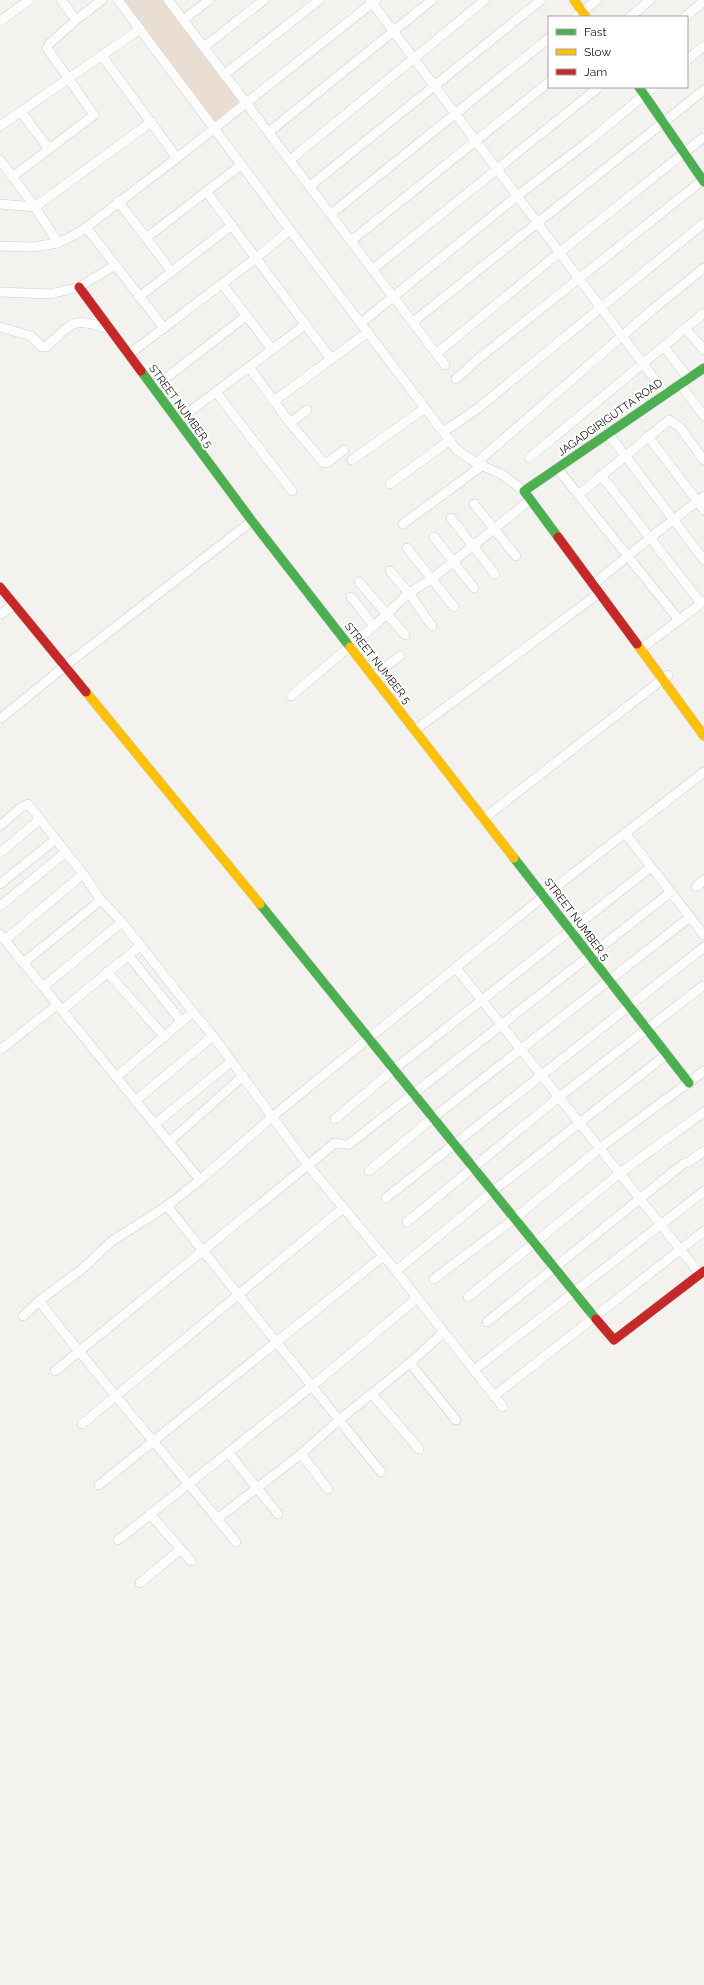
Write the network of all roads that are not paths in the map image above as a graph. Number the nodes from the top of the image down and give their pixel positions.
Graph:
1 (11, 0) edge
2 (29, 0) edge
3 (61, 0) edge
4 (102, 0) edge
5 (118, 0) edge
6 (168, 0) edge
7 (210, 0) edge
8 (264, 0) edge
9 (320, 0) edge
10 (432, 0) edge
11 (485, 0) edge
12 (541, 0) edge
13 (574, 0) edge
14 (596, 0) edge
15 (650, 0) edge
16 (373, 1) edge
17 (704, 1) edge
18 (16, 8) junction
19 (581, 15) edge
20 (631, 16) edge
21 (686, 16) edge
22 (76, 20) junction
23 (184, 20) junction
24 (0, 21) edge
25 (140, 29) junction
26 (393, 31) junction
27 (548, 39) edge
28 (704, 46) edge
29 (204, 47) junction
30 (102, 56) junction
31 (414, 58) junction
32 (688, 59) edge
33 (224, 74) junction
34 (68, 79) junction
35 (548, 83) edge
36 (434, 86) junction
37 (598, 88) edge
38 (704, 90) edge
39 (642, 91) edge
40 (246, 104) junction
41 (21, 112) junction
42 (455, 114) junction
43 (151, 122) junction
44 (663, 124) junction
45 (0, 126) edge
46 (215, 128) junction
47 (269, 132) junction
48 (704, 137) edge
49 (476, 141) junction
50 (49, 150) junction
51 (685, 154) junction
52 (177, 158) junction
53 (0, 160) edge
54 (290, 160) junction
55 (241, 165) junction
56 (497, 169) junction
57 (12, 177) junction
58 (704, 180) edge
59 (310, 186) junction
60 (206, 191) junction
61 (517, 196) junction
62 (118, 201) junction
63 (0, 204) edge
64 (35, 207) junction
65 (330, 214) junction
66 (704, 222) edge
67 (538, 223) junction
68 (232, 225) junction
69 (86, 226) junction
70 (290, 230) junction
71 (146, 238) junction
72 (351, 241) junction
73 (58, 243) junction
74 (0, 246) edge
75 (560, 252) junction
76 (256, 258) junction
77 (114, 266) junction
78 (704, 268) edge
79 (373, 269) junction
80 (172, 272) junction
81 (579, 279) junction
82 (222, 284) junction
83 (79, 287) junction
84 (0, 292) edge
85 (394, 296) junction
86 (139, 297) junction
87 (601, 308) junction
88 (704, 312) edge
89 (246, 316) junction
90 (413, 322) junction
91 (361, 323) junction
92 (306, 324) junction
93 (0, 327) edge
94 (164, 328) junction
95 (685, 328) junction
96 (110, 329) junction
97 (368, 332) junction
98 (623, 337) junction
99 (664, 347) junction
100 (272, 350) junction
101 (704, 350) edge
102 (437, 353) junction
103 (128, 355) junction
104 (331, 359) junction
105 (643, 364) junction
106 (445, 365) dead end
107 (249, 367) junction
108 (704, 368) edge
109 (456, 379) dead end
110 (690, 379) junction
111 (680, 384) junction
112 (153, 388) junction
113 (216, 392) junction
114 (665, 393) junction
115 (274, 401) junction
116 (425, 408) junction
117 (306, 410) dead end
118 (704, 416) edge
119 (177, 421) junction
120 (290, 423) junction
121 (443, 432) junction
122 (608, 433) junction
123 (648, 436) junction
124 (450, 440) junction
125 (344, 450) dead end
126 (625, 456) junction
127 (529, 458) dead end
128 (352, 460) dead end
129 (704, 460) edge
130 (480, 464) junction
131 (557, 468) junction
132 (601, 475) junction
133 (390, 484) dead end
134 (527, 489) junction
135 (292, 491) dead end
136 (578, 495) junction
137 (701, 499) edge
138 (530, 500) junction
139 (474, 504) dead end
140 (704, 510) edge
141 (451, 518) dead end
142 (673, 520) junction
143 (252, 521) junction
144 (403, 524) dead end
145 (495, 530) junction
146 (434, 538) dead end
147 (650, 538) junction
148 (474, 546) junction
149 (407, 548) dead end
150 (516, 556) dead end
151 (628, 557) junction
152 (704, 560) edge
153 (453, 562) junction
154 (390, 571) dead end
155 (495, 574) dead end
156 (433, 578) junction
157 (597, 581) junction
158 (359, 582) dead end
159 (0, 587) edge
160 (474, 588) dead end
161 (409, 593) junction
162 (598, 594) junction
163 (352, 597) dead end
164 (702, 602) edge
165 (14, 604) junction
166 (454, 607) dead end
167 (387, 614) junction
168 (0, 615) edge
169 (679, 620) junction
170 (374, 626) junction
171 (432, 626) dead end
172 (405, 635) dead end
173 (646, 645) junction
174 (350, 647) junction
175 (400, 656) dead end
176 (65, 666) junction
177 (373, 676) junction
178 (665, 677) junction
179 (291, 696) dead end
180 (0, 719) edge
181 (704, 722) edge
182 (415, 730) junction
183 (704, 736) edge
184 (704, 772) edge
185 (40, 819) junction
186 (483, 819) junction
187 (0, 826) edge
188 (625, 833) junction
189 (56, 839) junction
190 (66, 852) junction
191 (0, 853) edge
192 (651, 867) junction
193 (83, 874) junction
194 (704, 880) edge
195 (0, 884) edge
196 (696, 887) dead end
197 (671, 892) junction
198 (544, 896) junction
199 (101, 900) junction
200 (0, 906) edge
201 (690, 917) junction
202 (122, 922) junction
203 (570, 930) junction
204 (704, 935) edge
205 (2, 937) edge
206 (140, 946) junction
207 (704, 947) edge
208 (129, 956) junction
209 (589, 956) junction
210 (23, 963) junction
211 (456, 968) junction
212 (107, 972) junction
213 (609, 980) junction
214 (704, 985) edge
215 (43, 987) junction
216 (482, 1000) junction
217 (629, 1005) junction
218 (60, 1008) junction
219 (193, 1012) junction
220 (182, 1022) junction
221 (502, 1025) junction
222 (647, 1029) junction
223 (213, 1036) junction
224 (165, 1037) junction
225 (368, 1039) junction
226 (521, 1049) junction
227 (0, 1050) edge
228 (667, 1054) junction
229 (231, 1062) junction
230 (393, 1070) junction
231 (704, 1072) edge
232 (541, 1074) junction
233 (243, 1076) junction
234 (116, 1077) junction
235 (689, 1083) junction
236 (415, 1094) junction
237 (559, 1097) junction
238 (136, 1101) junction
239 (704, 1112) edge
240 (273, 1116) junction
241 (434, 1117) junction
242 (334, 1119) dead end
243 (580, 1122) junction
244 (155, 1124) junction
245 (169, 1142) junction
246 (455, 1142) junction
247 (600, 1148) junction
248 (704, 1151) edge
249 (307, 1164) junction
250 (473, 1168) junction
251 (369, 1171) dead end
252 (620, 1173) junction
253 (200, 1180) junction
254 (493, 1191) junction
255 (704, 1191) edge
256 (386, 1198) dead end
257 (641, 1199) junction
258 (167, 1206) junction
259 (343, 1208) junction
260 (515, 1218) junction
261 (407, 1222) dead end
262 (660, 1224) junction
263 (704, 1231) edge
264 (535, 1243) junction
265 (202, 1250) junction
266 (681, 1250) junction
267 (382, 1257) junction
268 (553, 1267) junction
269 (396, 1271) junction
270 (702, 1272) edge
271 (434, 1280) dead end
272 (574, 1292) junction
273 (239, 1296) junction
274 (468, 1297) dead end
275 (416, 1299) junction
276 (38, 1301) junction
277 (22, 1316) dead end
278 (595, 1318) junction
279 (487, 1322) dead end
280 (444, 1332) junction
281 (276, 1342) junction
282 (78, 1351) junction
283 (410, 1364) junction
284 (474, 1370) junction
285 (55, 1371) dead end
286 (312, 1386) junction
287 (372, 1394) junction
288 (116, 1396) junction
289 (494, 1396) junction
290 (503, 1407) dead end
291 (339, 1420) junction
292 (456, 1420) dead end
293 (82, 1424) dead end
294 (154, 1440) junction
295 (419, 1449) dead end
296 (228, 1452) junction
297 (301, 1454) junction
298 (381, 1472) dead end
299 (189, 1483) junction
300 (99, 1485) dead end
301 (258, 1488) junction
302 (328, 1489) dead end
303 (150, 1514) junction
304 (278, 1514) dead end
305 (218, 1519) junction
306 (118, 1540) dead end
307 (236, 1542) dead end
308 (180, 1549) junction
309 (191, 1561) dead end
310 (140, 1583) dead end

1 - 18 street
2 - 18 street
3 - 22 street
4 - 22 street
5 - 25 street
6 - 23 street
7 - 23 street
8 - 29 street
9 - 33 street
10 - 26 street
11 - 31 street
12 - 36 street
13 - 19 street
14 - 19 street
15 - 20 street
16 - 26 street
16 - 40 street
17 - 21 street
18 - 24 street
22 - 34 street
23 - 29 street
25 - 30 street
25 - 46 street
26 - 31 street
26 - 47 street
27 - 42 street
28 - 32 street
29 - 33 street
30 - 34 street
30 - 43 street
31 - 36 street
31 - 54 street
33 - 40 street
34 - 41 street
34 - 50 street
35 - 49 street
36 - 42 street
36 - 59 street
37 - 56 street
38 - 44 street
39 - 44 street
39 - 61 street
40 - 46 street
40 - 47 street
41 - 45 street
41 - 50 street
42 - 49 street
42 - 65 street
43 - 52 street
43 - 64 street
44 - 51 street
44 - 67 street
46 - 52 street
46 - 55 street
47 - 54 street
48 - 51 street
49 - 56 street
49 - 72 street
50 - 57 street
51 - 58 street
51 - 75 street
52 - 62 street
53 - 57 street
54 - 59 street
55 - 60 street
55 - 70 street
56 - 61 street
56 - 79 street
57 - 64 street
58 - 81 street
59 - 65 street
60 - 68 street
60 - 71 street
61 - 67 street
61 - 85 street
62 - 69 street
62 - 71 street
63 - 64 street
64 - 73 street
65 - 72 street
66 - 87 street
67 - 75 street
67 - 90 street
68 - 76 street
68 - 80 street
69 - 73 street
69 - 77 street
70 - 76 street
70 - 91 street
71 - 80 street
72 - 79 street
73 - 74 street
75 - 81 street
75 - 102 street
76 - 82 street
76 - 92 street
77 - 83 street
77 - 86 street
78 - 98 street
79 - 85 street
80 - 86 street
81 - 87 street
81 - 109 street
82 - 89 street
82 - 94 street
83 - 84 street
83 - 96 street, STREET NUMBER 5
85 - 90 street
85 - 91 street
86 - 94 street
87 - 98 street
87 - 121 street
88 - 95 street
89 - 100 street
89 - 112 street
90 - 102 street
91 - 97 street
92 - 100 street
92 - 104 street
93 - 96 street
94 - 103 street
95 - 99 street
95 - 101 street
96 - 103 street, STREET NUMBER 5
97 - 104 street
97 - 116 street
98 - 105 street
98 - 130 street
99 - 105 street
99 - 110 street
100 - 107 street
102 - 106 street
103 - 112 street, STREET NUMBER 5
104 - 115 street
105 - 114 street
105 - 127 street
107 - 113 street
107 - 115 street
108 - 110 street, JAGADGIRIGUTTA ROAD
110 - 111 street, JAGADGIRIGUTTA ROAD
111 - 114 street, JAGADGIRIGUTTA ROAD
111 - 118 street
112 - 119 street, STREET NUMBER 5
113 - 119 street
113 - 135 street
114 - 122 street, JAGADGIRIGUTTA ROAD
115 - 120 street
116 - 121 street
116 - 128 street
117 - 120 street
119 - 143 street, STREET NUMBER 5
120 - 125 street
121 - 124 street
122 - 126 street
122 - 131 street, JAGADGIRIGUTTA ROAD
123 - 126 street
123 - 129 street
123 - 137 street
124 - 130 street
124 - 133 street
126 - 132 street
126 - 142 street
130 - 134 street
130 - 144 street
131 - 134 street, JAGADGIRIGUTTA ROAD
131 - 136 street
132 - 136 street
132 - 147 street
134 - 138 street
134 - 157 street
136 - 151 street
137 - 140 street
137 - 142 street
138 - 145 street
138 - 162 street
139 - 145 street
141 - 148 street
142 - 147 street
142 - 152 street
143 - 174 street, STREET NUMBER 5
143 - 176 street
145 - 148 street
145 - 150 street
146 - 153 street
147 - 151 street
147 - 164 street
148 - 153 street
148 - 155 street
149 - 156 street
151 - 157 street
151 - 169 street
153 - 156 street
153 - 160 street
154 - 161 street
156 - 161 street
156 - 166 street
157 - 173 street
158 - 167 street
159 - 165 street
161 - 167 street
161 - 171 street
162 - 178 street
162 - 182 street
163 - 170 street
164 - 169 street
165 - 168 street
165 - 176 street
167 - 170 street
167 - 172 street
169 - 173 street
170 - 174 street
173 - 178 street
174 - 177 street, STREET NUMBER 5
174 - 179 street
175 - 177 street
176 - 180 street
176 - 225 street
177 - 182 street, STREET NUMBER 5
178 - 181 street
178 - 183 street
178 - 186 street
182 - 186 street, STREET NUMBER 5
184 - 188 street
185 - 187 street
185 - 189 street
185 - 191 street
186 - 198 street, STREET NUMBER 5
188 - 192 street
188 - 198 street
189 - 190 street
189 - 195 street
190 - 193 street
190 - 200 street
192 - 197 street
192 - 203 street
193 - 199 street
193 - 205 street
194 - 196 street
197 - 201 street
197 - 209 street
198 - 203 street, STREET NUMBER 5
198 - 211 street
199 - 202 street
199 - 210 street
201 - 204 street
201 - 213 street
202 - 206 street
202 - 215 street
203 - 209 street, STREET NUMBER 5
203 - 216 street
205 - 210 street
206 - 208 street
206 - 219 street
207 - 217 street
208 - 212 street
208 - 220 street
209 - 213 street, STREET NUMBER 5
209 - 221 street
210 - 215 street
211 - 216 street
211 - 225 street
212 - 218 street
212 - 224 street
213 - 217 street, STREET NUMBER 5
213 - 226 street
214 - 222 street
215 - 218 street
216 - 221 street
216 - 230 street
217 - 222 street, STREET NUMBER 5
217 - 232 street
218 - 227 street
218 - 234 street
219 - 220 street
219 - 223 street
220 - 224 street
221 - 226 street
221 - 236 street
222 - 228 street, STREET NUMBER 5
222 - 237 street
223 - 229 street
223 - 238 street
224 - 234 street
225 - 230 street
225 - 240 street
226 - 232 street
226 - 241 street
228 - 235 street, STREET NUMBER 5
228 - 243 street
229 - 233 street
229 - 244 street
230 - 236 street
230 - 242 street
231 - 235 street
232 - 237 street
232 - 246 street
233 - 240 street
233 - 245 street
234 - 238 street
235 - 247 street
236 - 241 street
236 - 249 street
237 - 243 street
237 - 250 street
238 - 244 street
239 - 252 street
240 - 249 street
240 - 253 street
241 - 246 street
241 - 251 street
243 - 247 street
243 - 254 street
244 - 245 street
245 - 253 street
246 - 250 street
246 - 256 street
247 - 252 street
247 - 260 street
248 - 257 street
249 - 259 street
249 - 265 street
250 - 254 street
250 - 261 street
252 - 257 street
252 - 264 street
253 - 258 street
254 - 260 street
254 - 269 street
255 - 262 street
257 - 262 street
257 - 268 street
258 - 265 street
258 - 276 street
259 - 267 street
259 - 273 street
260 - 264 street
260 - 271 street
262 - 266 street
262 - 272 street
263 - 266 street
264 - 268 street
264 - 274 street
265 - 273 street
265 - 282 street
266 - 270 street
266 - 278 street
267 - 269 street
267 - 281 street
268 - 272 street
268 - 279 street
269 - 275 street
270 - 278 street
272 - 278 street
272 - 284 street
273 - 281 street
273 - 288 street
275 - 280 street
275 - 286 street
276 - 277 street
276 - 282 street
278 - 289 street
280 - 283 street
280 - 284 street
281 - 286 street
281 - 294 street
282 - 285 street
282 - 288 street
283 - 287 street
283 - 292 street
284 - 289 street
286 - 291 street
286 - 296 street
287 - 291 street
287 - 295 street
288 - 293 street
288 - 294 street
289 - 290 street
291 - 297 street
291 - 298 street
294 - 299 street
294 - 300 street
296 - 299 street
296 - 301 street
297 - 301 street
297 - 302 street
299 - 303 street
299 - 305 street
301 - 304 street
301 - 305 street
303 - 306 street
303 - 308 street
305 - 307 street
308 - 309 street
308 - 310 street

